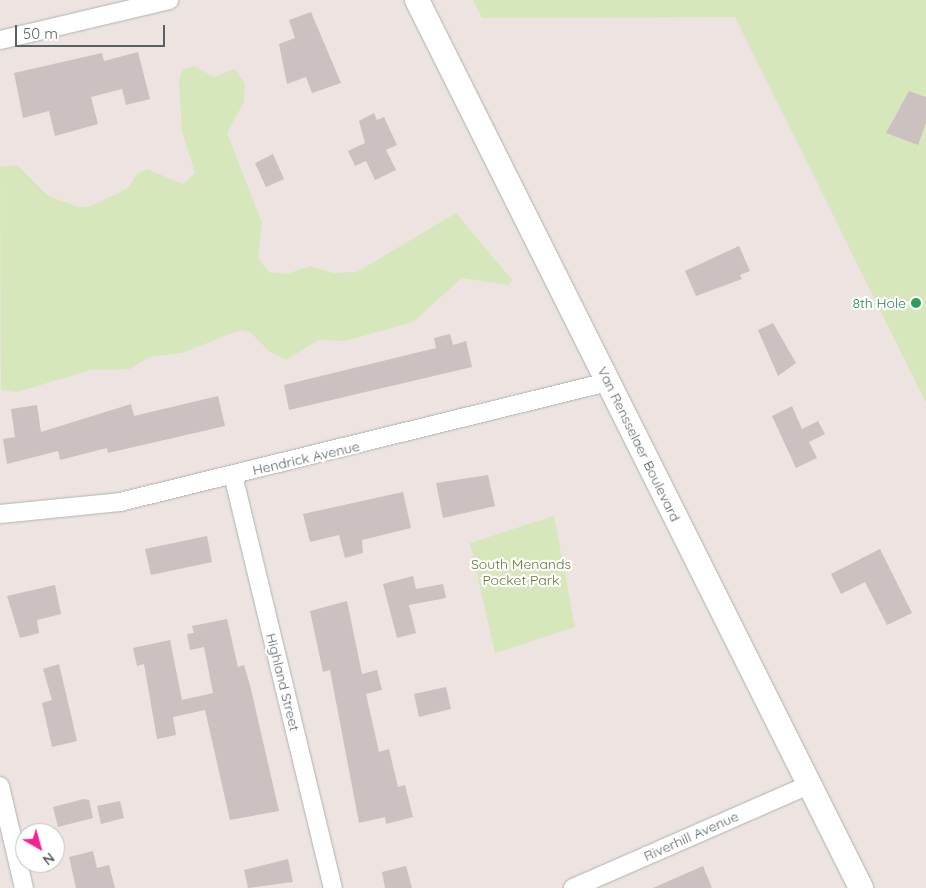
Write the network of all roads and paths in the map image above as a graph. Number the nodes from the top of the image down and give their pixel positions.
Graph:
1 (169, 0) edge
2 (417, 0) edge
3 (0, 40) edge
4 (608, 382) junction
5 (233, 475) junction
6 (0, 514) edge
7 (809, 784) junction
8 (0, 786) edge
9 (24, 888) edge
10 (333, 888) edge
11 (573, 888) edge
12 (862, 888) edge

1 - 3 street
2 - 4 main road, Van Rensselaer Boulevard
4 - 5 street, Hendrick Avenue
4 - 7 main road, Van Rensselaer Boulevard
5 - 6 street, Hendrick Avenue
5 - 10 street, Highland Street
7 - 11 street, Riverhill Avenue
7 - 12 main road, Van Rensselaer Boulevard
8 - 9 street

